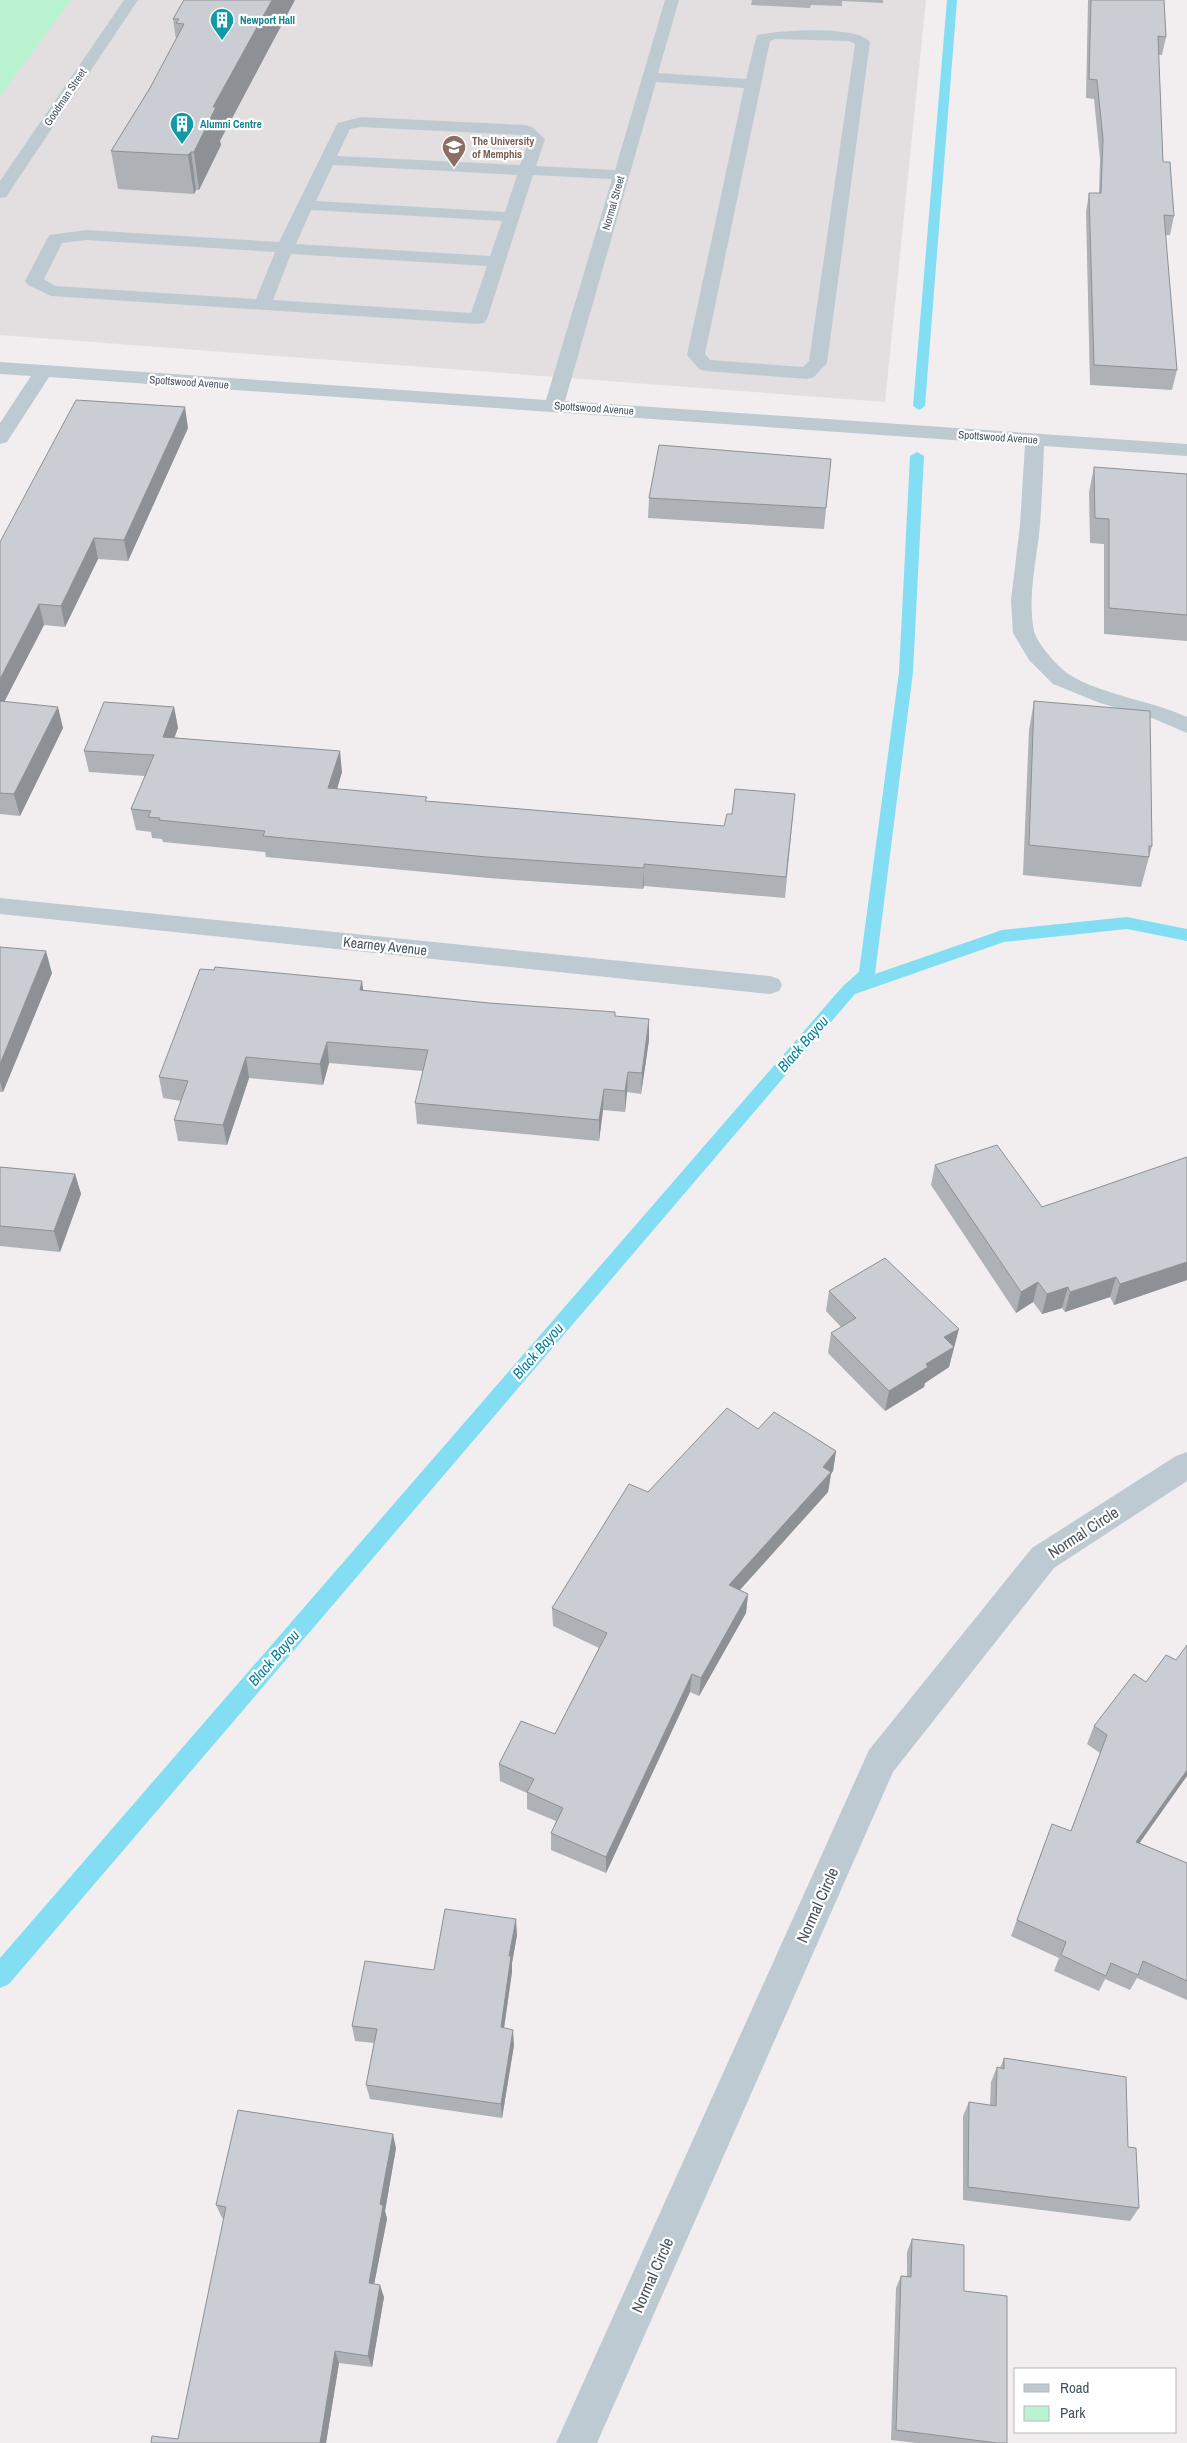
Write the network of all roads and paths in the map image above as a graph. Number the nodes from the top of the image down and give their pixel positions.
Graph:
1 (131, 0) edge
2 (672, 0) edge
3 (650, 77) junction
4 (753, 84) junction
5 (327, 160) junction
6 (526, 170) junction
7 (621, 175) junction
8 (0, 193) edge
9 (306, 205) junction
10 (511, 217) junction
11 (285, 248) junction
12 (497, 262) junction
13 (262, 305) junction
14 (0, 368) edge
15 (43, 372) junction
16 (554, 406) junction
17 (0, 438) edge
18 (1035, 440) junction
19 (1187, 450) edge
20 (1187, 726) edge
21 (0, 906) edge
22 (770, 985) dead end
23 (1187, 1465) edge
24 (576, 2443) edge

1 - 8 street, Goodman Street
2 - 3 street, Normal Street
3 - 4 street
3 - 7 street, Normal Street
4 - 4 street
5 - 6 street
5 - 6 street
5 - 9 street
6 - 7 street
6 - 10 street
7 - 16 street, Normal Street
9 - 10 street
9 - 11 street
10 - 12 street
11 - 12 street
11 - 13 street
11 - 13 street
12 - 13 street
14 - 15 street, Spottswood Avenue
15 - 16 street, Spottswood Avenue
15 - 17 street
16 - 18 street, Spottswood Avenue
18 - 19 street, Spottswood Avenue
18 - 20 street
21 - 22 street, Kearney Avenue
23 - 24 street, Normal Circle

